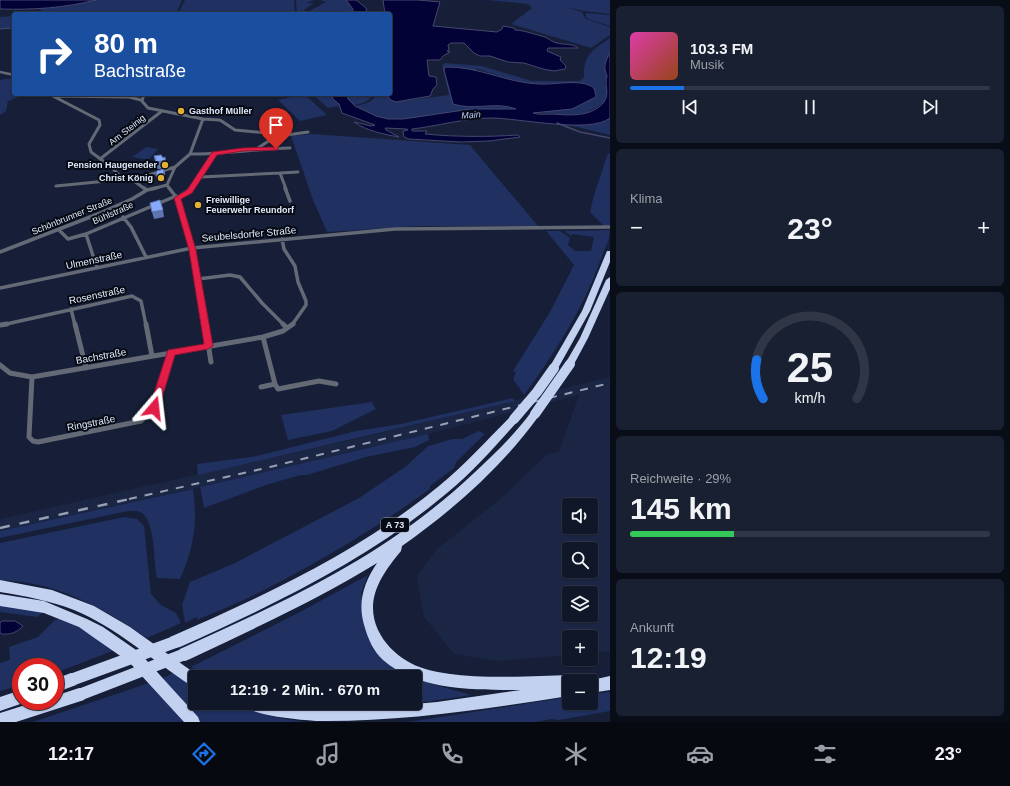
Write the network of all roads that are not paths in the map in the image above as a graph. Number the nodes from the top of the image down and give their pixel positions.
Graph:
1 (0, 72) edge
2 (12, 75) edge
3 (53, 96) edge
4 (129, 96) edge
5 (143, 96) edge
6 (142, 101) junction
7 (162, 111) junction
8 (203, 119) junction
9 (308, 132) dead end
10 (287, 135) junction
11 (256, 148) junction
12 (290, 148) dead end
13 (190, 154) junction
14 (214, 154) junction
15 (100, 159) junction
16 (175, 167) junction
17 (298, 172) dead end
18 (280, 173) junction
19 (200, 177) junction
20 (122, 178) junction
21 (134, 181) junction
22 (167, 185) junction
23 (56, 186) dead end
24 (147, 190) junction
25 (177, 197) junction
26 (290, 201) dead end
27 (123, 217) junction
28 (610, 226) edge
29 (59, 230) junction
30 (86, 234) junction
31 (282, 239) junction
32 (192, 248) junction
33 (0, 252) edge
34 (610, 253) edge
35 (146, 257) junction
36 (97, 268) junction
37 (198, 279) junction
38 (610, 280) edge
39 (0, 288) edge
40 (71, 309) junction
41 (0, 325) edge
42 (288, 328) junction
43 (263, 337) junction
44 (208, 346) junction
45 (171, 353) junction
46 (152, 356) junction
47 (211, 362) dead end
48 (0, 365) edge
49 (86, 368) junction
50 (32, 377) junction
51 (275, 384) junction
52 (336, 384) dead end
53 (261, 387) dead end
54 (407, 535) junction
55 (0, 586) edge
56 (0, 600) edge
57 (188, 676) edge
58 (598, 681) edge
59 (562, 682) edge
60 (610, 682) edge
61 (64, 683) edge
62 (598, 685) edge
63 (562, 690) edge
64 (12, 700) edge
65 (0, 704) edge
66 (280, 710) edge
67 (0, 720) edge
68 (193, 722) edge

1 - 2 street
3 - 15 street
4 - 6 street
5 - 6 street
6 - 7 street
7 - 8 street
7 - 15 street, Am Steinig
8 - 10 street
8 - 13 street
9 - 10 street
10 - 11 street
11 - 12 street
11 - 14 street
13 - 14 street
13 - 16 street
14 - 19 street, Bühlstraße
15 - 20 street
16 - 21 street
16 - 22 street
17 - 18 street
18 - 19 street
18 - 26 street
19 - 25 street, Bühlstraße
20 - 21 street
20 - 23 street
21 - 24 street
22 - 24 street, Schönbrunner Straße
22 - 25 street
24 - 29 street, Schönbrunner Straße
25 - 27 street, Bühlstraße
25 - 32 street
27 - 30 street, Bühlstraße
27 - 35 street
28 - 31 street, Seubelsdorfer Straße
29 - 30 street, Bühlstraße
29 - 33 street, Schönbrunner Straße
30 - 36 street
31 - 32 street, Seubelsdorfer Straße
31 - 42 street
32 - 35 street, Ulmenstraße
32 - 37 street
34 - 61 highway, A 73, bridge
35 - 36 street, Ulmenstraße
36 - 39 street, Ulmenstraße
37 - 42 street
37 - 44 street
38 - 54 highway, A 73, bridge
40 - 41 street, Rosenstraße
40 - 46 street, Rosenstraße
40 - 49 street
42 - 43 street, Bachstraße
43 - 44 street, Bachstraße
43 - 51 street
44 - 45 street, Bachstraße
44 - 47 street
45 - 46 street, Bachstraße
45 - 50 street, Ringstraße
46 - 49 street, Bachstraße
48 - 50 street, Bachstraße
49 - 50 street, Bachstraße
51 - 52 street
51 - 53 street
54 - 59 highway
54 - 67 highway, A 73, bridge
55 - 57 highway
56 - 68 highway
58 - 60 highway
60 - 62 highway
63 - 66 highway
64 - 65 highway

